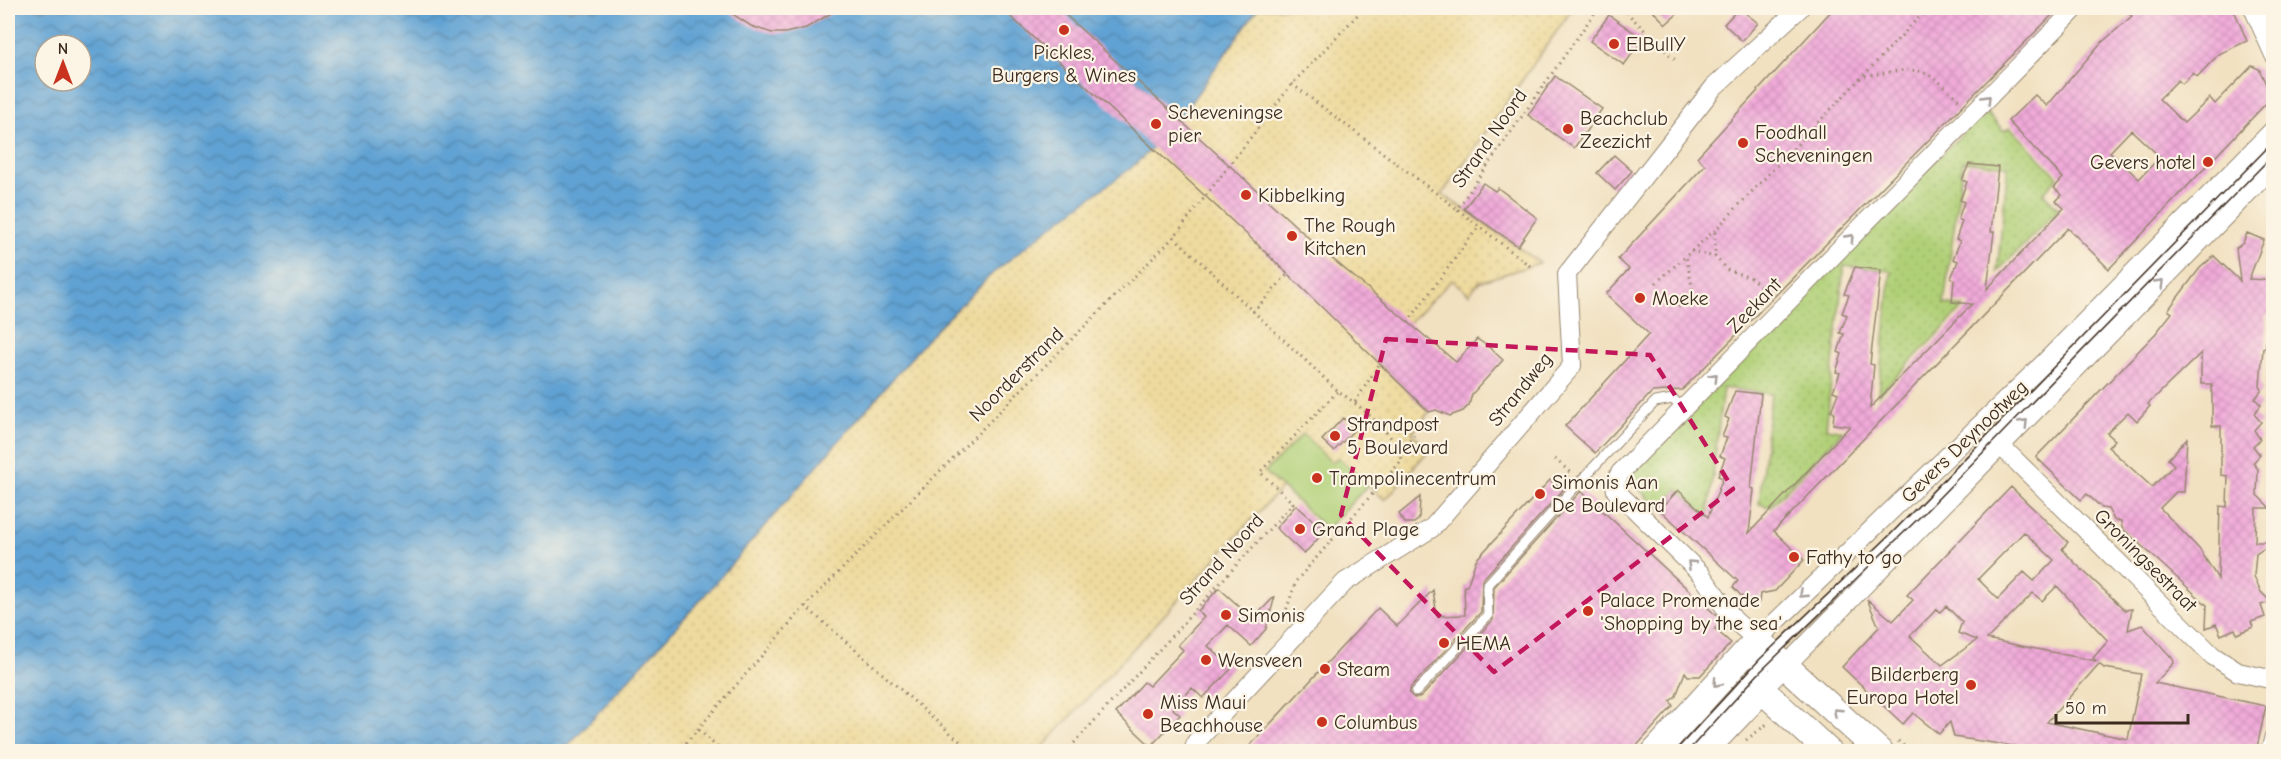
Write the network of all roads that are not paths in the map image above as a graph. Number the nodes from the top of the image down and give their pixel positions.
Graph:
1 (1800, 8) edge
2 (2076, 8) edge
3 (2253, 8) edge
4 (2274, 55) edge
5 (2274, 129) edge
6 (2274, 147) edge
7 (2270, 176) edge
8 (1683, 409) junction
9 (2002, 447) junction
10 (1768, 663) junction
11 (2274, 680) edge
12 (1416, 692) dead end
13 (2274, 736) edge
14 (1890, 747) edge
15 (1193, 752) edge
16 (1655, 752) edge
17 (1681, 752) edge
18 (1703, 752) edge
19 (1829, 752) edge
20 (2270, 752) edge

1 - 15 street, Strandweg
8 -> 2 street, Zeekant
3 - 4 street
5 -> 10 street, Gevers Deynootweg
6 - 10 lane, Gevers Deynootweg
9 -> 7 street, Gevers Deynootweg
10 -> 8 street, Zeekant
8 - 12 lane, bridge
9 - 10 street, Gevers Deynootweg
9 - 11 street, Groningsestraat
14 -> 10 main road
10 -> 16 main road, Gevers Deynootweg
10 - 17 lane, Gevers Deynootweg
10 - 18 main road, Gevers Deynootweg
10 - 19 main road
13 - 20 street

